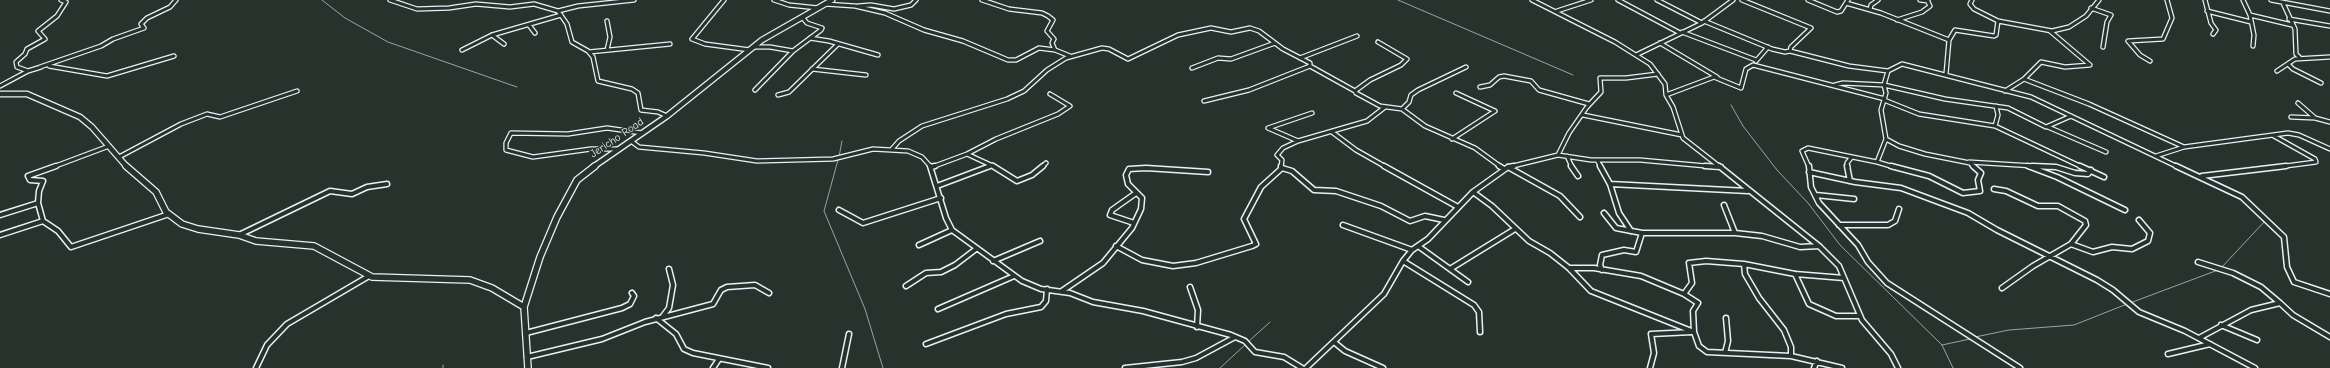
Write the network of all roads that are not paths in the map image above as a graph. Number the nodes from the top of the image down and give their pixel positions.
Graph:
1 (61, 0) edge
2 (176, 0) edge
3 (390, 0) edge
4 (542, 0) edge
5 (634, 0) edge
6 (724, 0) edge
7 (774, 0) edge
8 (832, 0) edge
9 (916, 0) edge
10 (982, 0) edge
11 (1532, 0) edge
12 (1591, 0) edge
13 (1618, 0) edge
14 (1657, 0) edge
15 (1733, 0) edge
16 (1742, 0) edge
17 (1808, 0) edge
18 (1878, 0) edge
19 (1920, 0) edge
20 (1972, 0) edge
21 (2100, 0) edge
22 (2167, 0) edge
23 (2205, 0) edge
24 (2243, 0) edge
25 (2271, 0) edge
26 (1928, 1) edge
27 (2278, 1) edge
28 (1847, 2) edge
29 (2283, 3) junction
30 (825, 4) junction
31 (538, 5) junction
32 (857, 7) junction
33 (818, 8) junction
34 (2091, 8) junction
35 (1870, 10) junction
36 (558, 11) junction
37 (1557, 11) junction
38 (2207, 11) junction
39 (2330, 11) edge
40 (561, 15) junction
41 (2250, 15) junction
42 (802, 17) junction
43 (2290, 19) junction
44 (607, 21) dead end
45 (1896, 21) junction
46 (1998, 21) junction
47 (1703, 22) junction
48 (2251, 22) junction
49 (529, 25) junction
50 (2292, 25) junction
51 (2330, 26) edge
52 (2050, 31) junction
53 (536, 33) dead end
54 (1681, 33) junction
55 (2213, 34) dead end
56 (492, 35) junction
57 (1357, 36) dead end
58 (810, 38) junction
59 (1950, 40) junction
60 (1378, 42) dead end
61 (1275, 43) junction
62 (1660, 43) junction
63 (504, 44) dead end
64 (670, 44) dead end
65 (838, 44) junction
66 (2253, 46) dead end
67 (1768, 47) junction
68 (2103, 47) dead end
69 (752, 49) junction
70 (462, 50) dead end
71 (607, 50) junction
72 (1055, 50) junction
73 (1790, 50) junction
74 (793, 51) junction
75 (589, 52) junction
76 (878, 55) dead end
77 (1636, 55) junction
78 (174, 56) dead end
79 (1071, 56) junction
80 (2330, 57) edge
81 (1300, 58) junction
82 (2300, 58) junction
83 (1756, 60) junction
84 (2150, 61) dead end
85 (2288, 64) junction
86 (1752, 65) junction
87 (1310, 66) junction
88 (40, 67) junction
89 (1466, 67) dead end
90 (1192, 68) dead end
91 (812, 69) junction
92 (28, 71) junction
93 (1888, 71) junction
94 (2277, 71) dead end
95 (1658, 74) junction
96 (1946, 74) junction
97 (866, 75) dead end
98 (1718, 78) junction
99 (2024, 79) junction
100 (2321, 83) dead end
101 (1835, 85) junction
102 (1884, 85) junction
103 (0, 86) edge
104 (1480, 87) dead end
105 (755, 90) dead end
106 (297, 91) dead end
107 (1355, 91) junction
108 (2005, 91) junction
109 (1456, 93) dead end
110 (0, 94) edge
111 (1050, 94) dead end
112 (778, 95) dead end
113 (1666, 95) junction
114 (1884, 100) junction
115 (1204, 101) dead end
116 (2298, 103) dead end
117 (1589, 104) junction
118 (1996, 106) junction
119 (1385, 107) junction
120 (1402, 109) junction
121 (1312, 113) dead end
122 (1582, 115) junction
123 (667, 116) junction
124 (2071, 116) junction
125 (2291, 117) dead end
126 (2315, 118) junction
127 (2330, 122) edge
128 (1995, 126) junction
129 (2048, 127) junction
130 (1332, 132) junction
131 (643, 134) junction
132 (1682, 135) junction
133 (2273, 135) junction
134 (1452, 139) junction
135 (1886, 139) junction
136 (631, 141) junction
137 (1298, 141) junction
138 (109, 146) junction
139 (2184, 147) junction
140 (618, 149) junction
141 (892, 149) junction
142 (2330, 149) edge
143 (2106, 152) dead end
144 (967, 154) junction
145 (1558, 156) junction
146 (1567, 156) junction
147 (2156, 156) junction
148 (119, 157) junction
149 (1851, 158) junction
150 (1597, 160) junction
151 (1877, 162) junction
152 (1968, 162) junction
153 (1046, 163) dead end
154 (2024, 164) junction
155 (992, 165) junction
156 (931, 167) junction
157 (1721, 167) junction
158 (1281, 168) junction
159 (1506, 168) junction
160 (2091, 170) junction
161 (1208, 172) dead end
162 (1809, 172) junction
163 (1578, 176) dead end
164 (2200, 176) junction
165 (2104, 177) dead end
166 (1850, 181) junction
167 (387, 184) dead end
168 (1610, 184) junction
169 (937, 186) junction
170 (1994, 189) dead end
171 (1748, 191) junction
172 (1473, 192) junction
173 (1136, 193) junction
174 (1816, 195) junction
175 (941, 198) junction
176 (1854, 200) dead end
177 (38, 203) junction
178 (1724, 205) dead end
179 (1458, 207) junction
180 (1899, 209) dead end
181 (839, 210) dead end
182 (2125, 210) dead end
183 (1604, 213) dead end
184 (169, 214) junction
185 (0, 215) edge
186 (1580, 217) dead end
187 (1444, 220) junction
188 (2139, 220) dead end
189 (43, 221) junction
190 (1134, 223) junction
191 (1343, 225) dead end
192 (1839, 225) junction
193 (1515, 229) junction
194 (952, 230) junction
195 (1631, 231) junction
196 (1642, 233) junction
197 (1735, 233) junction
198 (0, 235) edge
199 (239, 235) junction
200 (1040, 241) dead end
201 (2071, 244) junction
202 (919, 245) dead end
203 (1116, 246) junction
204 (1418, 246) junction
205 (1819, 246) junction
206 (976, 249) junction
207 (1412, 250) junction
208 (2051, 257) junction
209 (1403, 261) junction
210 (993, 262) junction
211 (2198, 262) dead end
212 (1744, 264) junction
213 (1569, 268) junction
214 (669, 269) dead end
215 (1450, 269) junction
216 (1602, 270) junction
217 (1795, 274) junction
218 (369, 276) junction
219 (1014, 276) junction
220 (1844, 278) junction
221 (1468, 282) dead end
222 (906, 286) dead end
223 (1190, 287) dead end
224 (2002, 288) dead end
225 (1047, 289) junction
226 (1062, 291) junction
227 (632, 293) dead end
228 (769, 293) dead end
229 (1684, 294) junction
230 (2330, 294) edge
231 (2280, 303) junction
232 (524, 307) junction
233 (938, 309) dead end
234 (663, 316) junction
235 (1859, 316) junction
236 (656, 318) junction
237 (1726, 318) dead end
238 (2221, 325) junction
239 (1197, 327) junction
240 (1480, 332) dead end
241 (1694, 332) junction
242 (526, 333) junction
243 (849, 334) dead end
244 (1235, 337) junction
245 (2330, 337) edge
246 (2199, 338) junction
247 (2257, 340) dead end
248 (1334, 342) junction
249 (926, 344) dead end
250 (2210, 344) junction
251 (1725, 353) junction
252 (2168, 354) dead end
253 (1791, 356) junction
254 (527, 357) junction
255 (719, 359) junction
256 (1817, 362) junction
257 (256, 368) edge
258 (528, 368) edge
259 (713, 368) edge
260 (768, 368) edge
261 (842, 368) edge
262 (1125, 368) edge
263 (1302, 368) edge
264 (1306, 368) edge
265 (1383, 368) edge
266 (1650, 368) edge
267 (1814, 368) edge
268 (1842, 368) edge
269 (1898, 368) edge
270 (2020, 368) edge
271 (2255, 368) edge

1 - 92 street
2 - 88 street
3 - 31 street
4 - 31 street
5 - 36 street
6 - 69 street
7 - 33 street
8 - 30 street, Jericho Road
9 - 32 street
10 - 72 street
11 - 37 street
12 - 37 street
13 - 54 street
14 - 47 street
15 - 47 street
16 - 73 street
17 - 28 street
18 - 35 street
19 - 26 street
20 - 46 street
21 - 34 street
22 - 84 street
23 - 38 street
24 - 41 street
25 - 27 street
26 - 45 street
27 - 29 street
28 - 35 street
29 - 39 street
29 - 43 street
30 - 32 street
30 - 33 street, Jericho Road
31 - 36 street
32 - 72 street
33 - 42 street, Jericho Road
34 - 52 street
34 - 68 street
35 - 45 street
36 - 40 street
37 - 77 street
38 - 48 street
38 - 55 street
40 - 49 street
40 - 75 street
41 - 48 street
41 - 50 street
42 - 58 street
42 - 69 street, Jericho Road
43 - 50 street
43 - 51 street
44 - 71 street
45 - 59 street
46 - 52 street
46 - 59 street
47 - 54 street
47 - 67 street
48 - 66 street
49 - 53 street
49 - 56 street
50 - 82 street
52 - 99 street
54 - 62 street
54 - 83 street
56 - 63 street
56 - 70 street
57 - 81 street
58 - 65 street
58 - 74 street
59 - 96 street
60 - 107 street
61 - 79 street
61 - 81 street
61 - 90 street
62 - 77 street
62 - 98 street
64 - 71 street
65 - 76 street
65 - 91 street
67 - 73 street
67 - 83 street
69 - 74 street
69 - 123 street, Jericho Road
71 - 75 street
72 - 79 street
73 - 93 street
74 - 105 street
75 - 123 street
77 - 95 street
78 - 88 street
79 - 141 street
80 - 82 street
81 - 87 street
82 - 85 street
83 - 86 street
85 - 94 street
85 - 100 street
86 - 98 street
86 - 101 street
87 - 107 street
87 - 115 street
88 - 92 street
89 - 120 street
91 - 97 street
91 - 112 street
92 - 103 street
93 - 96 street
93 - 102 street
95 - 113 street
95 - 117 street
96 - 108 street
98 - 113 street
99 - 108 street
99 - 139 street
101 - 102 street
101 - 114 street
102 - 114 street
102 - 118 street
104 - 117 street
106 - 148 street
107 - 119 street
108 - 124 street
109 - 134 street
110 - 138 street
111 - 144 street
113 - 132 street
114 - 128 street
114 - 135 street
116 - 126 street
117 - 122 street
118 - 128 street
118 - 129 street
119 - 120 street
119 - 130 street
120 - 134 street
121 - 137 street
122 - 132 street
122 - 145 street
123 - 131 street, Jericho Road
124 - 129 street
124 - 147 street
125 - 126 street
126 - 127 street
128 - 160 street
129 - 143 street
130 - 137 street
130 - 179 street
131 - 136 street, Jericho Road
131 - 140 street
132 - 157 street
133 - 139 street
133 - 142 street
133 - 164 street
134 - 159 street
135 - 151 street
135 - 152 street
136 - 140 street, Jericho Road
136 - 141 street
137 - 158 street
138 - 148 street
138 - 177 street
139 - 147 street
140 - 232 street, Jericho Road
141 - 156 street
144 - 155 street
144 - 156 street
145 - 146 street
145 - 159 street
146 - 150 street
146 - 163 street
147 - 164 street
148 - 184 street
149 - 151 street
149 - 162 street
149 - 166 street
150 - 157 street
150 - 168 street
151 - 152 street
152 - 154 street
153 - 155 street
154 - 160 street
154 - 182 street
155 - 169 street
156 - 169 street
157 - 171 street
158 - 187 street
158 - 203 street
159 - 172 street
159 - 186 street
160 - 165 street
161 - 173 street
162 - 166 street
162 - 174 street
164 - 230 street
166 - 208 street
167 - 199 street
168 - 171 street
168 - 195 street
169 - 175 street
170 - 201 street
171 - 205 street
172 - 179 street
172 - 193 street
173 - 190 street
173 - 190 street
174 - 176 street
174 - 192 street
175 - 181 street
175 - 194 street
177 - 185 street
177 - 189 street
178 - 197 street
179 - 187 street
180 - 192 street
183 - 195 street
184 - 189 street
184 - 199 street
187 - 204 street
188 - 201 street
189 - 198 street
190 - 203 street
191 - 207 street
192 - 270 street
193 - 213 street
193 - 215 street
194 - 202 street
194 - 206 street
195 - 196 street
196 - 197 street
196 - 216 street
197 - 205 street
199 - 218 street
200 - 210 street
201 - 208 street
203 - 226 street
204 - 207 street
204 - 215 street
205 - 220 street
206 - 210 street
206 - 222 street
207 - 209 street
208 - 224 street
208 - 246 street
209 - 240 street
209 - 248 street
210 - 219 street
211 - 231 street
212 - 217 street
212 - 229 street
212 - 253 street
213 - 216 street
213 - 241 street
214 - 234 street
215 - 221 street
216 - 229 street
217 - 220 street
217 - 235 street
218 - 232 street
218 - 257 street
219 - 225 street
219 - 233 street
220 - 235 street
223 - 239 street
225 - 226 street
225 - 249 street
226 - 239 street
227 - 242 street
228 - 234 street
229 - 241 street
231 - 238 street
231 - 245 street
232 - 242 street, Jericho Road
234 - 236 street
235 - 269 street
236 - 254 street
236 - 255 street
237 - 251 street
238 - 246 street
238 - 247 street
239 - 244 street
241 - 251 street
241 - 266 street
242 - 254 street, Jericho Road
243 - 261 street
244 - 262 street
244 - 263 street
246 - 250 street
248 - 264 street
248 - 265 street
250 - 252 street
250 - 271 street
251 - 253 street
253 - 256 street
254 - 258 street, Jericho Road
255 - 259 street
255 - 260 street
256 - 267 street
256 - 268 street

